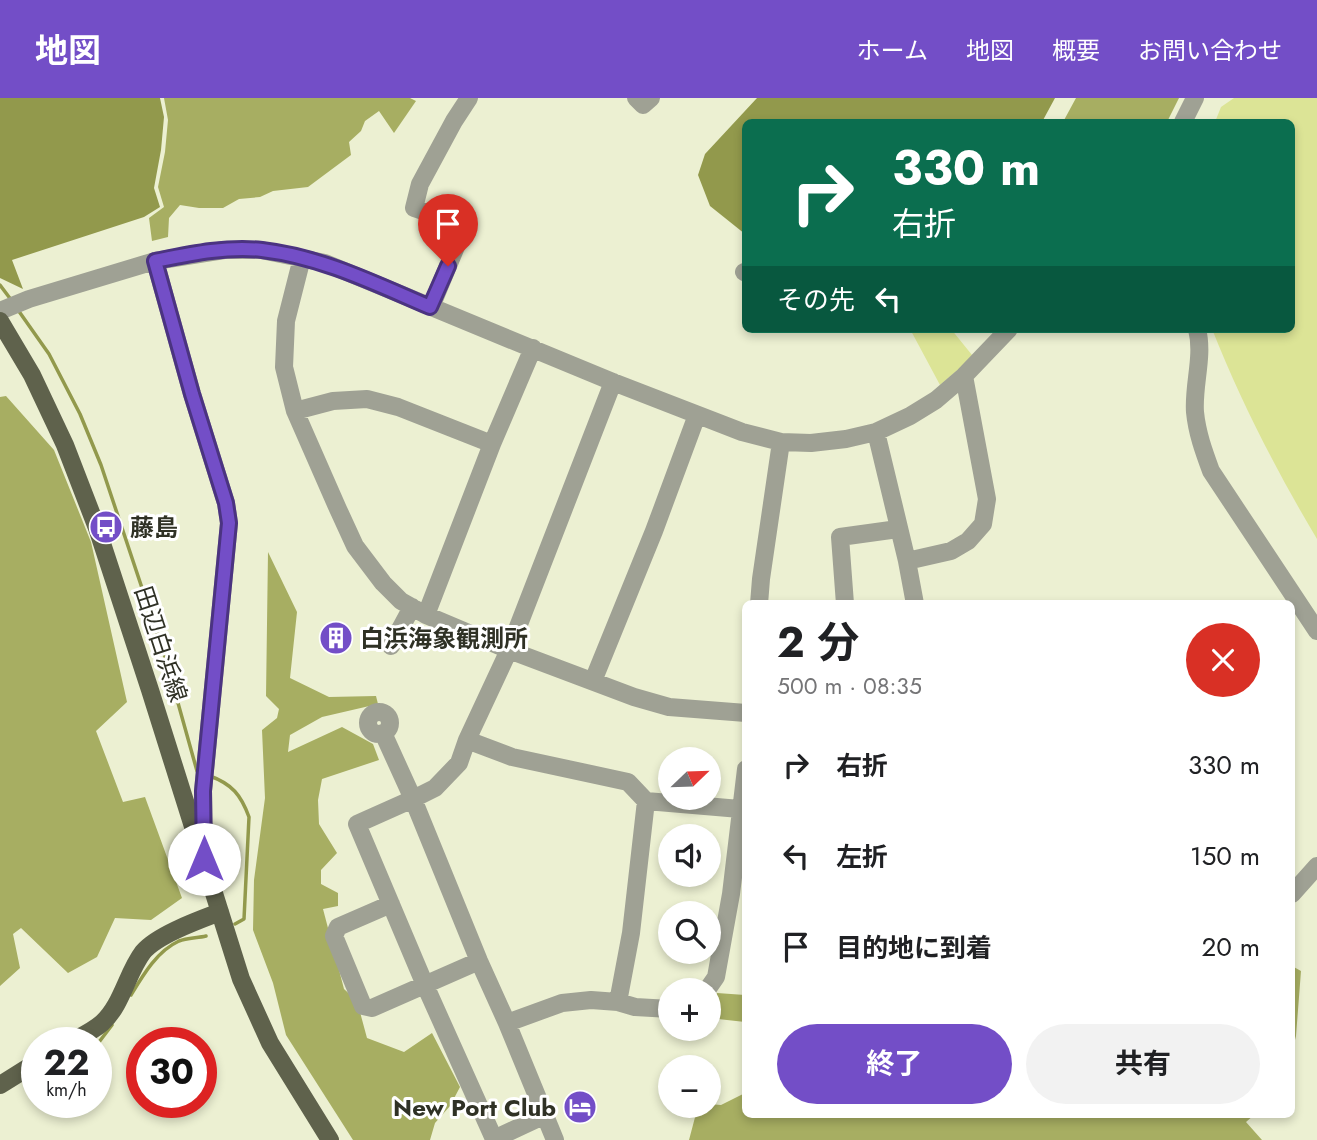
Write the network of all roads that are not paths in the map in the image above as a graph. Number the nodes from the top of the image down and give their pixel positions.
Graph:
1 (470, 98) edge
2 (636, 98) edge
3 (652, 98) edge
4 (1195, 98) edge
5 (1184, 119) edge
6 (302, 258) junction
7 (155, 261) junction
8 (430, 307) junction
9 (2, 313) edge
10 (1005, 333) edge
11 (1197, 333) edge
12 (533, 348) junction
13 (964, 376) junction
14 (613, 382) junction
15 (295, 411) junction
16 (697, 415) junction
17 (876, 432) junction
18 (781, 442) junction
19 (492, 444) junction
20 (898, 529) junction
21 (907, 561) junction
22 (759, 600) edge
23 (845, 600) edge
24 (914, 600) edge
25 (419, 611) junction
26 (1317, 631) edge
27 (391, 646) dead end
28 (509, 650) junction
29 (593, 681) junction
30 (742, 713) edge
31 (383, 733) dead end
32 (467, 740) junction
33 (742, 796) edge
34 (413, 800) junction
35 (646, 801) junction
36 (740, 809) junction
37 (204, 859) junction
38 (1317, 866) edge
39 (1295, 891) edge
40 (738, 895) edge
41 (391, 904) junction
42 (220, 912) junction
43 (479, 961) junction
44 (715, 978) edge
45 (425, 985) junction
46 (618, 1002) junction
47 (658, 1008) edge
48 (507, 1023) junction
49 (95, 1027) edge
50 (21, 1072) edge
51 (0, 1085) edge
52 (545, 1115) junction
53 (330, 1140) edge
54 (555, 1140) edge

1 - 8 street
2 - 3 street
4 - 5 street
6 - 7 street
6 - 8 street
6 - 15 street
7 - 9 street
7 - 37 street
8 - 12 street
9 - 37 main road, 田辺白浜線
10 - 13 street
11 - 26 street
12 - 14 street
12 - 19 street
13 - 17 street
13 - 21 street
14 - 16 street
14 - 28 street
15 - 19 street
15 - 25 street
16 - 18 street
16 - 29 street
17 - 18 street
17 - 20 street
18 - 22 street
19 - 25 street
20 - 21 street
20 - 23 street
21 - 24 street
25 - 27 street
25 - 28 street
28 - 29 street
28 - 32 street
29 - 30 street
31 - 34 street
32 - 34 street
32 - 35 street
33 - 36 street
34 - 41 street
34 - 43 street
35 - 36 street
35 - 46 street
36 - 40 street
37 - 42 main road, 田辺白浜線
38 - 39 street
40 - 44 street
41 - 45 street
41 - 45 street
42 - 49 main road
42 - 53 main road, 田辺白浜線
43 - 45 street
43 - 48 street
45 - 52 street
46 - 47 street
46 - 48 street
48 - 52 street
50 - 51 main road
52 - 54 street

